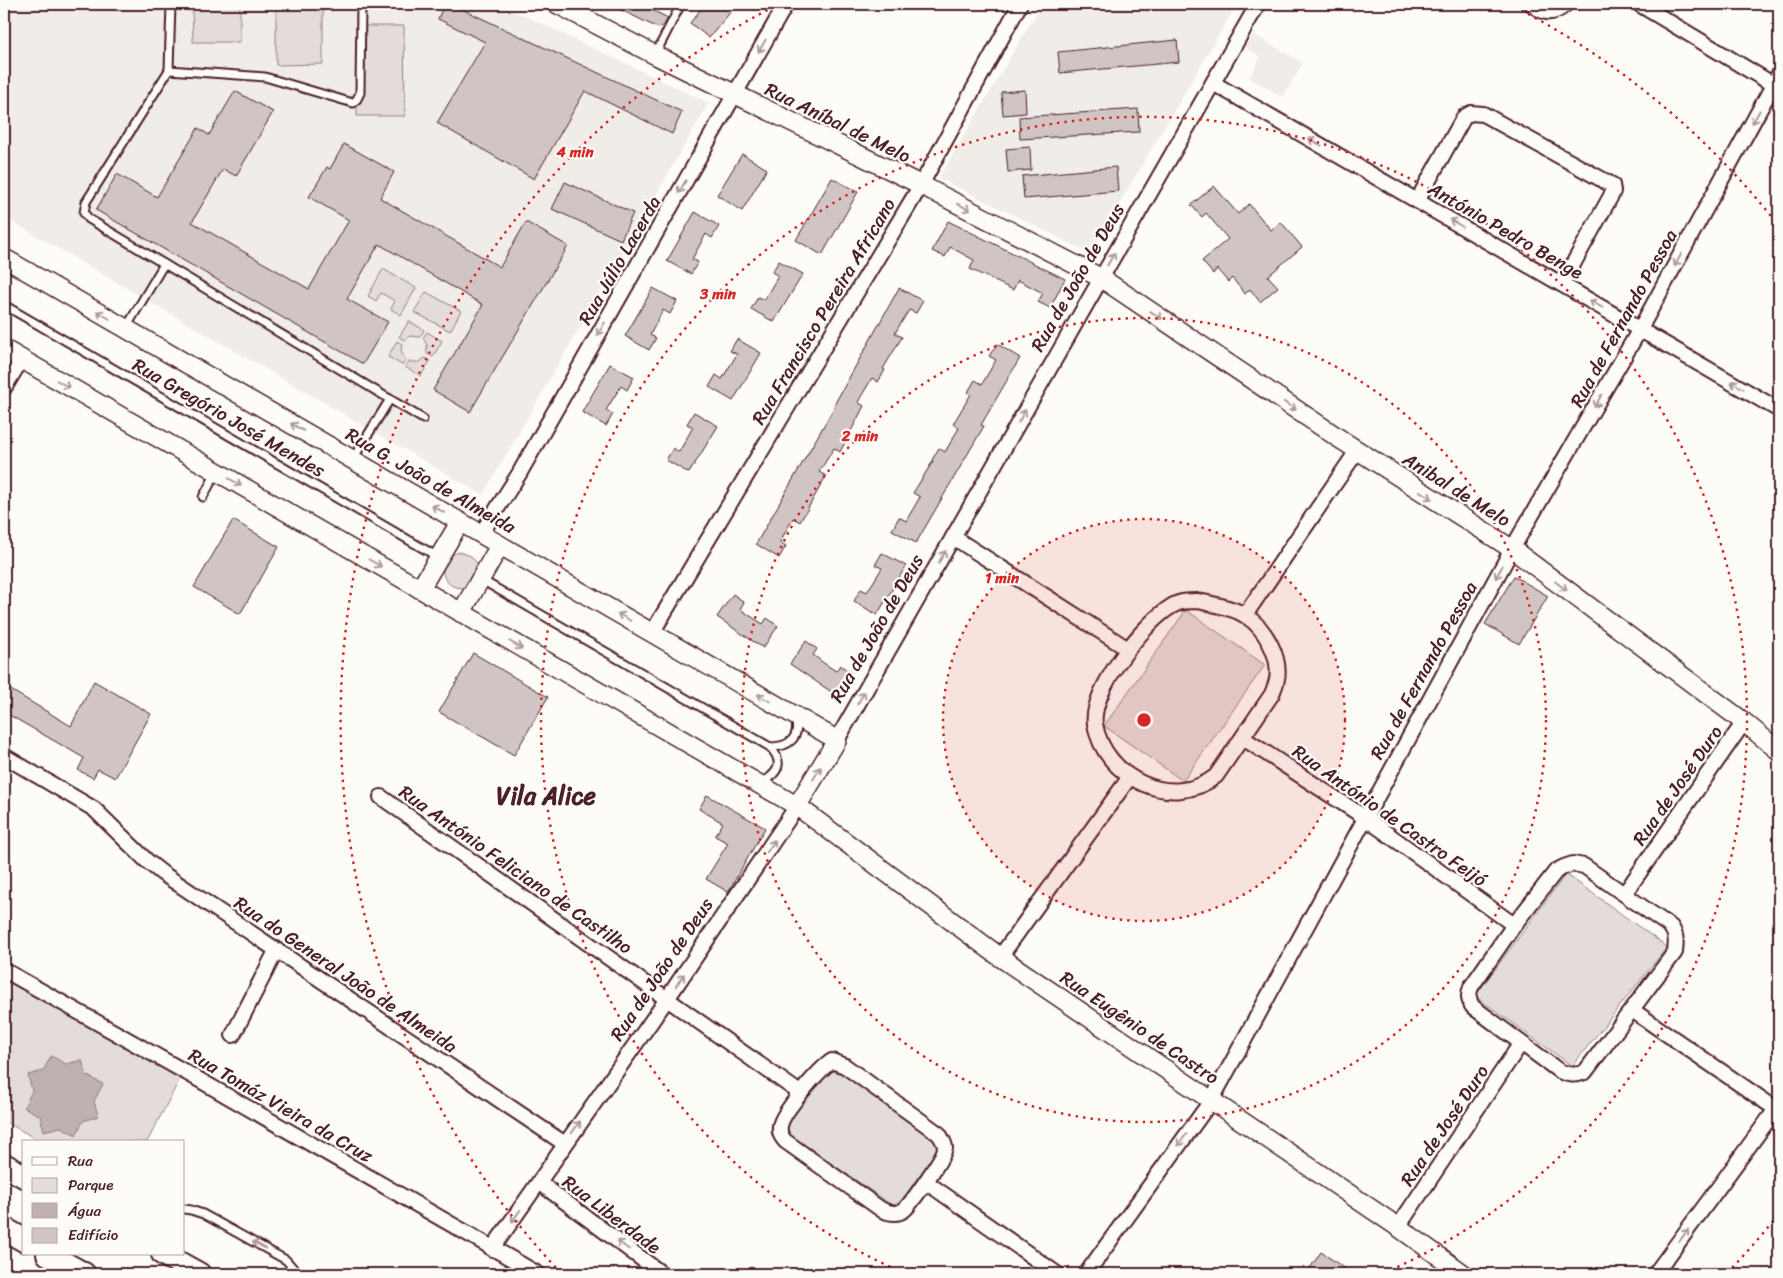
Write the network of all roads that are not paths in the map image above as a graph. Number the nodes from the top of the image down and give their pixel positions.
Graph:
1 (171, 4) edge
2 (361, 4) edge
3 (557, 4) edge
4 (681, 4) edge
5 (786, 4) edge
6 (1020, 4) edge
7 (1258, 4) edge
8 (1532, 4) edge
9 (1566, 4) edge
10 (1639, 4) edge
11 (655, 55) junction
12 (169, 70) junction
13 (1777, 82) edge
14 (1213, 83) junction
15 (734, 95) junction
16 (921, 185) junction
17 (1417, 201) junction
18 (4, 258) edge
19 (164, 264) junction
20 (1101, 278) junction
21 (1562, 284) junction
22 (4, 305) edge
23 (125, 328) junction
24 (1640, 329) junction
25 (4, 350) edge
26 (21, 360) junction
27 (4, 388) edge
28 (390, 399) junction
29 (1779, 410) edge
30 (424, 419) dead end
31 (1357, 451) junction
32 (352, 459) junction
33 (216, 472) junction
34 (203, 497) dead end
35 (460, 522) junction
36 (481, 534) junction
37 (953, 537) junction
38 (500, 545) junction
39 (1512, 549) junction
40 (438, 557) junction
41 (480, 579) junction
42 (420, 589) junction
43 (461, 613) junction
44 (1246, 615) junction
45 (652, 633) junction
46 (1128, 649) junction
47 (790, 713) junction
48 (1744, 722) junction
49 (1243, 738) junction
50 (837, 740) junction
51 (770, 747) junction
52 (1779, 751) edge
53 (4, 756) edge
54 (1129, 778) junction
55 (759, 784) junction
56 (381, 797) dead end
57 (797, 806) junction
58 (1364, 817) junction
59 (1624, 893) junction
60 (1514, 926) junction
61 (276, 951) junction
62 (1000, 957) junction
63 (4, 970) edge
64 (667, 999) junction
65 (1632, 1010) junction
66 (233, 1035) dead end
67 (1520, 1043) junction
68 (800, 1093) junction
69 (1211, 1101) junction
70 (1778, 1107) edge
71 (565, 1144) junction
72 (4, 1165) edge
73 (22, 1175) edge
74 (926, 1182) junction
75 (540, 1183) junction
76 (185, 1209) edge
77 (1398, 1227) junction
78 (4, 1229) edge
79 (22, 1239) edge
80 (492, 1249) junction
81 (52, 1256) edge
82 (167, 1256) edge
83 (84, 1274) edge
84 (199, 1274) edge
85 (295, 1274) edge
86 (538, 1274) edge
87 (662, 1274) edge
88 (1057, 1274) edge
89 (1086, 1274) edge
90 (1464, 1274) edge
91 (1655, 1274) edge

1 - 12 lane
2 - 12 lane
3 - 11 street, Rua Aníbal de Melo
4 - 11 lane
5 -> 15 street, Rua Júlio Lacerda
6 - 16 street, Rua Francisco Pereira Africano
7 - 14 street, Rua de João de Deus
8 - 9 street
10 - 13 street
11 - 15 street, Rua Aníbal de Melo
12 - 19 lane
13 -> 24 street, Rua de Fernando Pessoa
17 -> 14 street, António Pedro Benge
20 -> 14 street, Rua de João de Deus
15 - 16 street, Rua Aníbal de Melo
15 -> 36 street, Rua Júlio Lacerda
16 -> 20 street, Rua Aníbal de Melo
16 - 45 street, Rua Francisco Pereira Africano
21 -> 17 street, António Pedro Benge
17 - 21 street
23 -> 18 street, Rua G. João de Almeida
19 - 23 lane
19 - 28 lane
20 -> 31 street, Anibal de Melo
37 -> 20 street, Rua de João de Deus
24 -> 21 street, António Pedro Benge
22 - 40 lane, Rua Gregório José Mendes
32 -> 23 street, Rua G. João de Almeida
29 -> 24 street, António Pedro Benge
24 -> 39 street, Rua de Fernando Pessoa
25 - 26 street
26 - 27 street
26 -> 33 street
28 - 30 lane
28 - 32 lane
31 -> 39 street, Anibal de Melo
31 - 44 street
35 -> 32 street, Rua G. João de Almeida
33 - 34 lane
33 -> 42 street
35 - 36 street, Rua G. João de Almeida
35 - 40 street
36 - 38 street, Rua G. João de Almeida
37 - 46 street
50 -> 37 street, Rua de João de Deus
38 - 41 street
45 -> 38 street, Rua G. João de Almeida
39 -> 48 street, Anibal de Melo
39 -> 58 street, Rua de Fernando Pessoa
40 - 42 street
41 - 43 street
41 - 51 lane
42 - 43 street
43 -> 55 street
44 - 46 street
44 - 49 street
47 -> 45 street, Rua G. João de Almeida
46 - 54 street
47 - 50 street, Rua G. João de Almeida
47 - 51 lane
48 - 52 street, Anibal de Melo
48 - 59 street, Rua de José Duro
49 - 54 street
49 - 58 street, Rua António de Castro Feijó
57 -> 50 street, Rua de João de Deus
51 - 55 lane
53 - 61 street, Rua do General João de Almeida
54 - 62 street
55 - 57 street
56 - 64 street, Rua António Feliciano de Castilho
57 - 62 street, Rua Eugênio de Castro
64 -> 57 street, Rua de João de Deus
58 - 60 street, Rua António de Castro Feijó
58 - 69 street, Rua de Fernando Pessoa
59 - 60 street
59 - 65 street
60 - 67 street
61 - 66 street
61 - 71 street, Rua do General João de Almeida
62 - 69 street, Rua Eugênio de Castro
63 - 80 street, Rua Tomáz Vieira da Cruz
64 - 68 street, Rua António Feliciano de Castilho
71 -> 64 street, Rua de João de Deus
65 - 67 street
65 - 70 street
67 - 77 street, Rua de José Duro
68 - 74 street
68 - 74 street
69 - 77 street, Rua Eugênio de Castro
69 -> 89 street, Rua de Fernando Pessoa
91 -> 70 street
71 - 75 street, Rua de João de Deus
72 - 73 highway
74 - 88 street
75 -> 80 street, Rua de João de Deus
87 -> 75 street, Rua Liberdade
85 -> 76 lane
77 - 90 street, Rua Eugênio de Castro
78 - 79 highway
80 - 86 street, Rua Tomáz Vieira da Cruz
81 - 83 highway
82 - 84 highway

